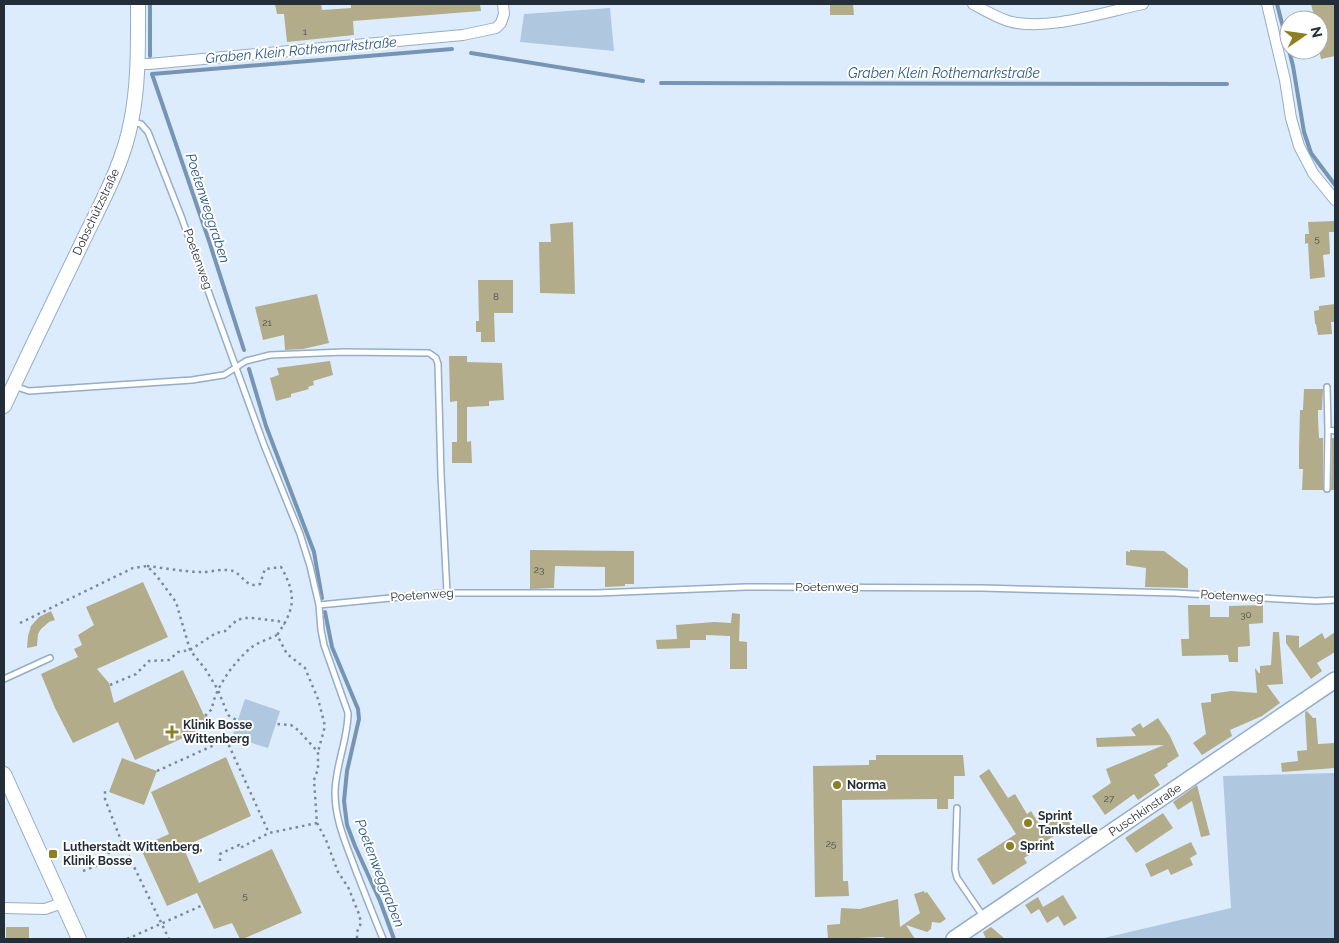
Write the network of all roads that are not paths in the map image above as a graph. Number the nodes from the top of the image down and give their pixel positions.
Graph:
1 (138, 4) edge
2 (503, 4) edge
3 (973, 4) edge
4 (1142, 4) edge
5 (1267, 4) edge
6 (137, 64) junction
7 (131, 122) junction
8 (1335, 200) edge
9 (237, 366) junction
10 (13, 386) junction
11 (1327, 388) dead end
12 (4, 406) edge
13 (1328, 430) junction
14 (1335, 431) edge
15 (1327, 489) dead end
16 (447, 593) junction
17 (1335, 600) edge
18 (319, 605) junction
19 (50, 658) dead end
20 (4, 678) edge
21 (1335, 680) edge
22 (4, 774) edge
23 (957, 808) dead end
24 (62, 903) junction
25 (4, 908) edge
26 (984, 918) junction
27 (80, 939) edge
28 (383, 939) edge
29 (954, 939) edge

1 - 6 street, Dobschützstraße
2 - 6 street
3 - 4 street
5 - 8 street
6 - 7 street, Dobschützstraße
7 - 9 lane, Poetenweg
7 - 10 street, Dobschützstraße
9 - 10 lane
9 - 16 lane
9 - 18 lane, Poetenweg
10 - 12 street, Dobschützstraße
11 - 13 lane
13 - 14 lane
13 - 15 lane
16 - 17 lane, Poetenweg
16 - 18 lane, Poetenweg
18 - 28 lane, Poetenweg
19 - 20 lane
21 - 26 main road, Puschkinstraße
22 - 24 street
23 - 26 lane
24 - 25 street
24 - 27 street
26 - 29 main road, Puschkinstraße

